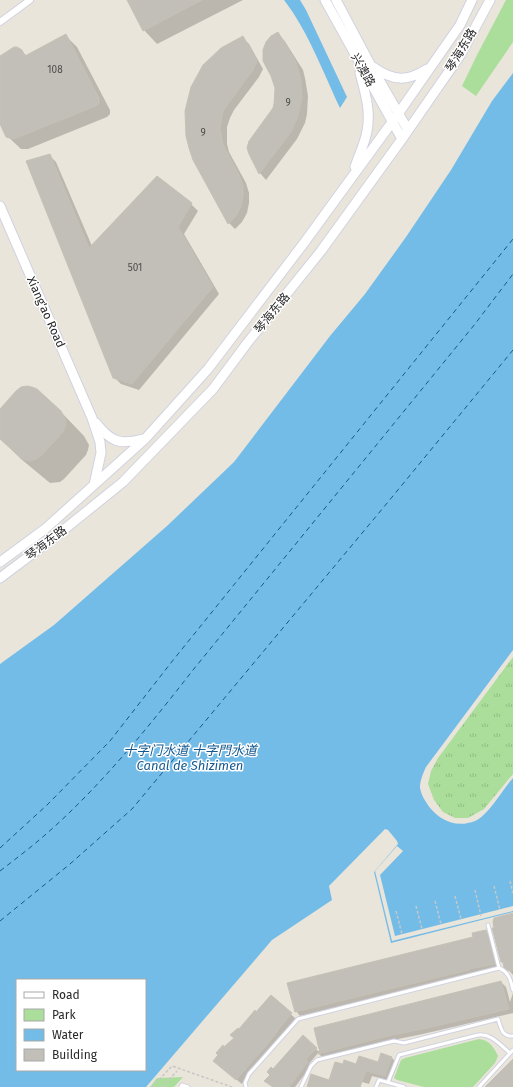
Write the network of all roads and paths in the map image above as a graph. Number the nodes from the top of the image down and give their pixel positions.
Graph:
1 (30, 0) edge
2 (325, 0) edge
3 (336, 0) edge
4 (472, 0) edge
5 (490, 0) edge
6 (0, 22) edge
7 (357, 60) junction
8 (370, 64) junction
9 (430, 67) junction
10 (398, 114) junction
11 (392, 121) junction
12 (408, 130) junction
13 (402, 139) junction
14 (350, 178) junction
15 (0, 206) edge
16 (92, 418) junction
17 (145, 438) junction
18 (94, 485) junction
19 (0, 562) edge
20 (0, 578) edge
21 (510, 881) dead end
22 (494, 886) dead end
23 (474, 890) dead end
24 (513, 893) edge
25 (455, 896) dead end
26 (435, 901) dead end
27 (416, 906) dead end
28 (500, 910) dead end
29 (396, 911) dead end
30 (481, 916) dead end
31 (461, 919) dead end
32 (441, 924) dead end
33 (488, 924) dead end
34 (422, 929) dead end
35 (402, 934) dead end
36 (499, 968) junction
37 (511, 977) edge
38 (513, 990) edge
39 (513, 1036) edge
40 (513, 1050) edge
41 (510, 1054) junction
42 (177, 1071) dead end
43 (388, 1082) junction
44 (152, 1087) edge
45 (162, 1087) edge
46 (181, 1087) edge
47 (188, 1087) edge
48 (232, 1087) edge
49 (246, 1087) edge
50 (301, 1087) edge
51 (376, 1087) edge
52 (404, 1087) edge
53 (479, 1087) edge

1 - 6 street
2 - 7 main road, 兴澳路
3 - 8 main road, 兴澳路
4 - 9 main road, 琴海东路
5 - 12 main road, 琴海东路
7 - 11 main road, 兴澳路
7 - 14 main road
8 - 9 main road
8 - 10 main road, 兴澳路
9 - 10 main road, 琴海东路
10 - 11 main road, 琴海东路
10 - 12 main road, 兴澳路
11 - 13 main road, 兴澳路
11 - 14 main road, 琴海东路
12 - 13 main road, 琴海东路
13 - 20 main road, 琴海东路
14 - 17 main road, 琴海东路
15 - 16 main road, Xiang'ao Road
16 - 17 main road
16 - 18 main road
17 - 18 main road, 琴海东路
18 - 19 main road, 琴海东路
21 - 24 path
22 - 28 path
23 - 30 path
25 - 31 path
26 - 32 path
27 - 34 path
29 - 35 path
33 - 36 lane
36 - 37 lane
36 - 49 lane
37 - 38 lane
39 - 50 lane
40 - 41 lane
41 - 43 lane
41 - 53 lane
42 - 45 path
43 - 51 lane
43 - 52 lane
44 - 48 path
46 - 47 lane

